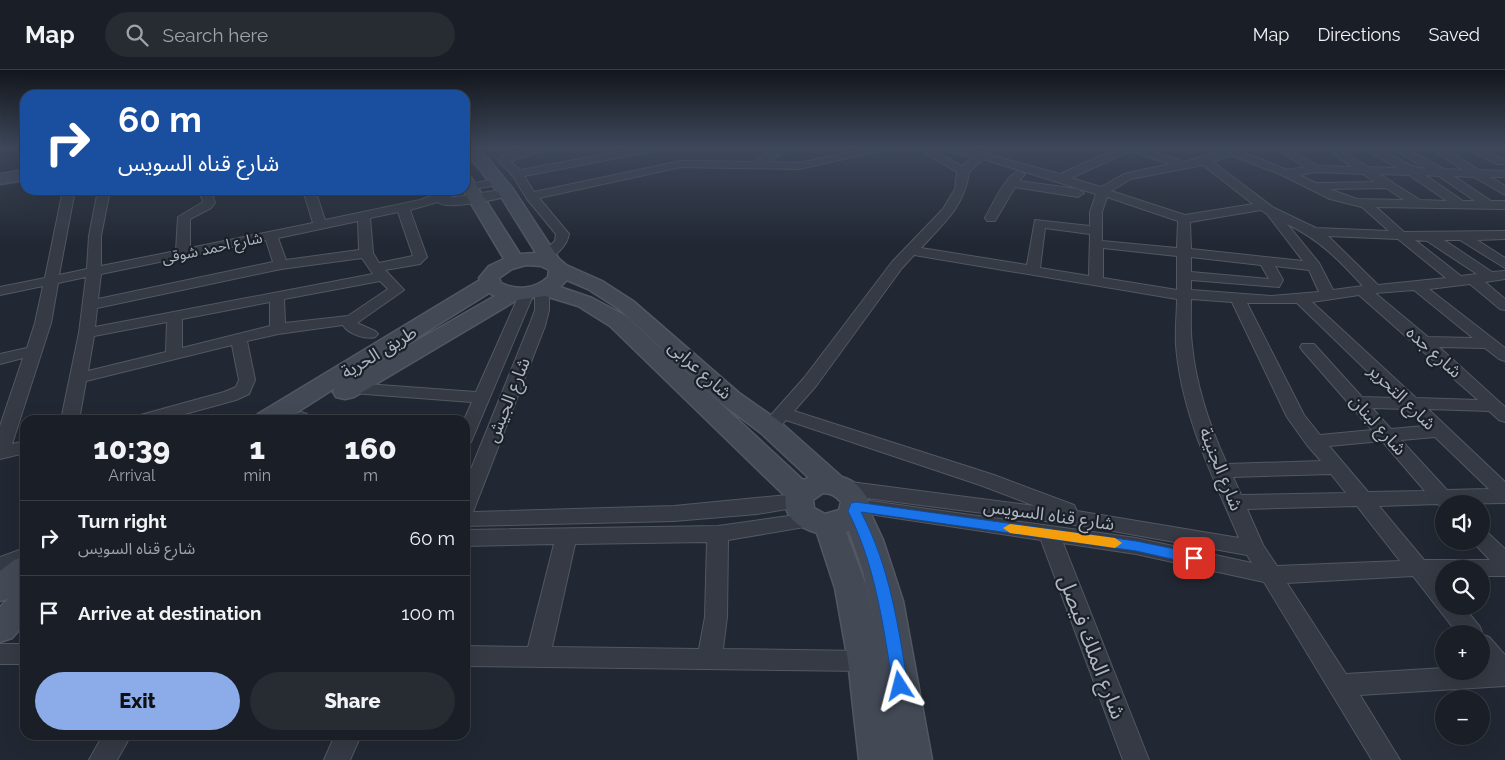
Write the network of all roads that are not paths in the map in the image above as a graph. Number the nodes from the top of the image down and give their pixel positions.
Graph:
1 (496, 179) edge
2 (520, 179) edge
3 (613, 179) edge
4 (962, 179) edge
5 (1014, 179) edge
6 (1064, 179) edge
7 (1123, 179) edge
8 (1228, 179) edge
9 (1300, 179) edge
10 (1380, 179) edge
11 (1422, 179) edge
12 (1451, 179) edge
13 (1488, 179) edge
14 (20, 183) edge
15 (1011, 183) junction
16 (1388, 185) junction
17 (0, 186) edge
18 (1315, 186) junction
19 (502, 187) junction
20 (470, 189) edge
21 (1505, 192) edge
22 (470, 194) edge
23 (1102, 194) junction
24 (68, 195) edge
25 (103, 195) edge
26 (206, 195) edge
27 (311, 195) edge
28 (448, 195) edge
29 (448, 195) edge
30 (531, 196) junction
31 (1415, 202) junction
32 (423, 203) junction
33 (1458, 203) junction
34 (1366, 204) junction
35 (1486, 204) junction
36 (1505, 204) edge
37 (403, 208) junction
38 (1266, 209) junction
39 (364, 216) junction
40 (991, 218) dead end
41 (1184, 219) junction
42 (320, 226) junction
43 (1314, 232) junction
44 (271, 235) junction
45 (1400, 235) junction
46 (1505, 235) edge
47 (1096, 237) junction
48 (1430, 237) junction
49 (1464, 237) junction
50 (911, 250) junction
51 (366, 253) junction
52 (1186, 253) junction
53 (183, 254) junction
54 (514, 261) junction
55 (552, 262) junction
56 (1266, 262) junction
57 (1505, 264) edge
58 (281, 265) junction
59 (1314, 266) junction
60 (1033, 270) junction
61 (94, 271) junction
62 (379, 272) junction
63 (1505, 275) edge
64 (1490, 277) junction
65 (50, 280) junction
66 (208, 281) junction
67 (1467, 281) junction
68 (1096, 282) junction
69 (490, 283) junction
70 (1417, 286) junction
71 (1184, 288) junction
72 (1368, 289) junction
73 (0, 291) edge
74 (532, 291) junction
75 (1328, 295) junction
76 (277, 297) junction
77 (1237, 298) junction
78 (1300, 299) junction
79 (90, 305) junction
80 (1505, 306) edge
81 (215, 308) junction
82 (175, 316) junction
83 (350, 320) junction
84 (278, 329) junction
85 (87, 334) junction
86 (370, 334) dead end
87 (239, 340) junction
88 (1424, 342) junction
89 (1488, 343) junction
90 (1505, 343) edge
91 (1308, 347) dead end
92 (34, 351) junction
93 (174, 355) junction
94 (1505, 356) edge
95 (0, 360) edge
96 (78, 378) junction
97 (352, 388) junction
98 (481, 398) junction
99 (1358, 402) junction
100 (1409, 404) junction
101 (1499, 411) edge
102 (71, 415) edge
103 (161, 415) edge
104 (275, 415) edge
105 (307, 415) edge
106 (777, 420) junction
107 (470, 426) edge
108 (1437, 431) junction
109 (1388, 435) junction
110 (1314, 441) junction
111 (20, 448) edge
112 (0, 453) edge
113 (1335, 468) junction
114 (1221, 471) junction
115 (470, 495) edge
116 (1440, 495) edge
117 (1505, 495) edge
118 (1490, 496) edge
119 (1361, 500) junction
120 (1435, 500) edge
121 (1233, 502) junction
122 (828, 504) junction
123 (470, 519) edge
124 (1091, 520) junction
125 (718, 534) junction
126 (1049, 534) junction
127 (566, 537) junction
128 (470, 538) edge
129 (1490, 547) edge
130 (1254, 548) junction
131 (20, 558) edge
132 (1505, 562) edge
133 (0, 565) edge
134 (1417, 568) junction
135 (1505, 568) edge
136 (20, 572) edge
137 (1271, 575) junction
138 (0, 589) edge
139 (1435, 589) edge
140 (20, 607) edge
141 (1456, 615) edge
142 (1465, 625) edge
143 (0, 628) edge
144 (0, 654) edge
145 (20, 654) edge
146 (1490, 655) edge
147 (470, 656) edge
148 (538, 656) junction
149 (710, 657) junction
150 (865, 661) junction
151 (1505, 674) edge
152 (1341, 685) junction
153 (115, 740) edge
154 (346, 740) edge
155 (102, 760) edge
156 (337, 760) edge
157 (878, 760) edge
158 (912, 760) edge
159 (1136, 760) edge
160 (1387, 760) edge

1 - 19 main road
2 - 30 street
3 - 30 street
4 - 50 street
5 - 15 street
6 - 23 street
7 - 23 street
8 - 38 street
9 - 18 street
10 - 16 street
11 - 33 street
12 - 35 street
13 - 21 street
14 - 17 main road
15 - 23 street
15 - 40 street
16 - 18 street
16 - 31 street
18 - 34 street
19 - 20 street
19 - 55 main road
22 - 54 main road
23 - 41 street
23 - 47 street
24 - 65 street
25 - 61 street
26 - 53 street
27 - 42 street
28 - 32 street, شارع احمد شوقى
29 - 32 street, شارع احمد شوقى
30 - 55 street
31 - 33 street
31 - 34 street
32 - 37 street, شارع احمد شوقى
33 - 35 street
34 - 45 street
35 - 36 street
37 - 39 street, شارع احمد شوقى
37 - 62 street
38 - 41 street
38 - 43 street
38 - 59 street
39 - 42 street, شارع احمد شوقى
39 - 51 street
41 - 52 street, شارع الجنينة
42 - 44 street, شارع احمد شوقى
43 - 45 street
43 - 72 street, شارع جده
44 - 53 street, شارع احمد شوقى
44 - 58 street
45 - 48 street
45 - 67 street
46 - 49 street
47 - 52 street
47 - 60 street
47 - 68 street
48 - 49 street
48 - 64 street
49 - 57 street
50 - 60 street
50 - 106 street
51 - 58 street
51 - 62 street
52 - 56 street
52 - 71 street, شارع الجنينة
53 - 61 street, شارع احمد شوقى
54 - 55 main road
54 - 69 main road, طريق الحرية
55 - 74 main road
55 - 106 main road, شارع عرابى
56 - 59 street
56 - 71 street
58 - 66 street
59 - 75 street
60 - 68 street
61 - 65 street, شارع احمد شوقى
61 - 79 street
62 - 76 street
62 - 83 street
63 - 64 street
64 - 67 street
65 - 73 street, شارع احمد شوقى
65 - 92 street
66 - 79 street
66 - 81 street
67 - 70 street
67 - 80 street
68 - 71 street
69 - 74 main road, شارع عرابى
69 - 104 main road, طريق الحرية
70 - 72 street
70 - 89 street
71 - 77 street
71 - 114 street, شارع الجنينة
72 - 75 street
72 - 88 street, شارع جده
74 - 97 main road, طريق الحرية
74 - 98 street, شارع الجيش
74 - 115 street, شارع الجيش
74 - 122 main road, شارع عرابى
75 - 78 street
76 - 81 street
76 - 84 street
77 - 78 street
77 - 110 street
78 - 100 street, شارع التحرير
79 - 85 street
81 - 82 street
82 - 85 street
82 - 93 street
83 - 84 street
83 - 86 street
84 - 87 street
85 - 96 street
87 - 93 street
87 - 103 street
88 - 89 street
88 - 101 street, شارع جده
89 - 90 street
89 - 94 street
91 - 99 street, شارع لبنان
92 - 95 street
92 - 112 street
93 - 96 street
96 - 102 street
97 - 98 street
97 - 105 main road, طريق الحرية
98 - 107 street, شارع الجيش
99 - 100 street
99 - 109 street, شارع لبنان
100 - 101 street
100 - 108 street, شارع التحرير
106 - 122 main road, شارع عرابى
106 - 124 street
108 - 109 street
108 - 117 street, شارع التحرير
109 - 110 street
109 - 116 street, شارع لبنان
110 - 113 street
111 - 112 street
113 - 114 street
113 - 119 street
114 - 121 street, شارع الجنينة
117 - 118 street
119 - 120 street
119 - 121 street
119 - 134 street
121 - 130 street, شارع الجنينة
122 - 123 street
122 - 124 street, شارع قناه السويس
122 - 125 street
122 - 126 street, شارع قناه السويس
122 - 150 main road, شارع عرابى
122 - 158 main road, شارع عرابى
124 - 130 street, شارع قناه السويس
125 - 127 street
125 - 149 street
126 - 137 street, شارع قناه السويس
126 - 159 street, شارع الملك فيصل
127 - 128 street
127 - 148 street
129 - 132 street
130 - 137 street, شارع الجنينة
131 - 133 street
134 - 135 street, شارع قناه السويس
134 - 137 street, شارع قناه السويس
134 - 139 street
136 - 138 main road
137 - 152 street, شارع الجنينة
140 - 143 main road
141 - 142 street
144 - 145 street
146 - 151 street
147 - 148 street
148 - 149 street
149 - 150 street
150 - 157 main road, شارع عرابى
151 - 152 street
152 - 160 street, شارع الجنينة
153 - 155 street
154 - 156 street

